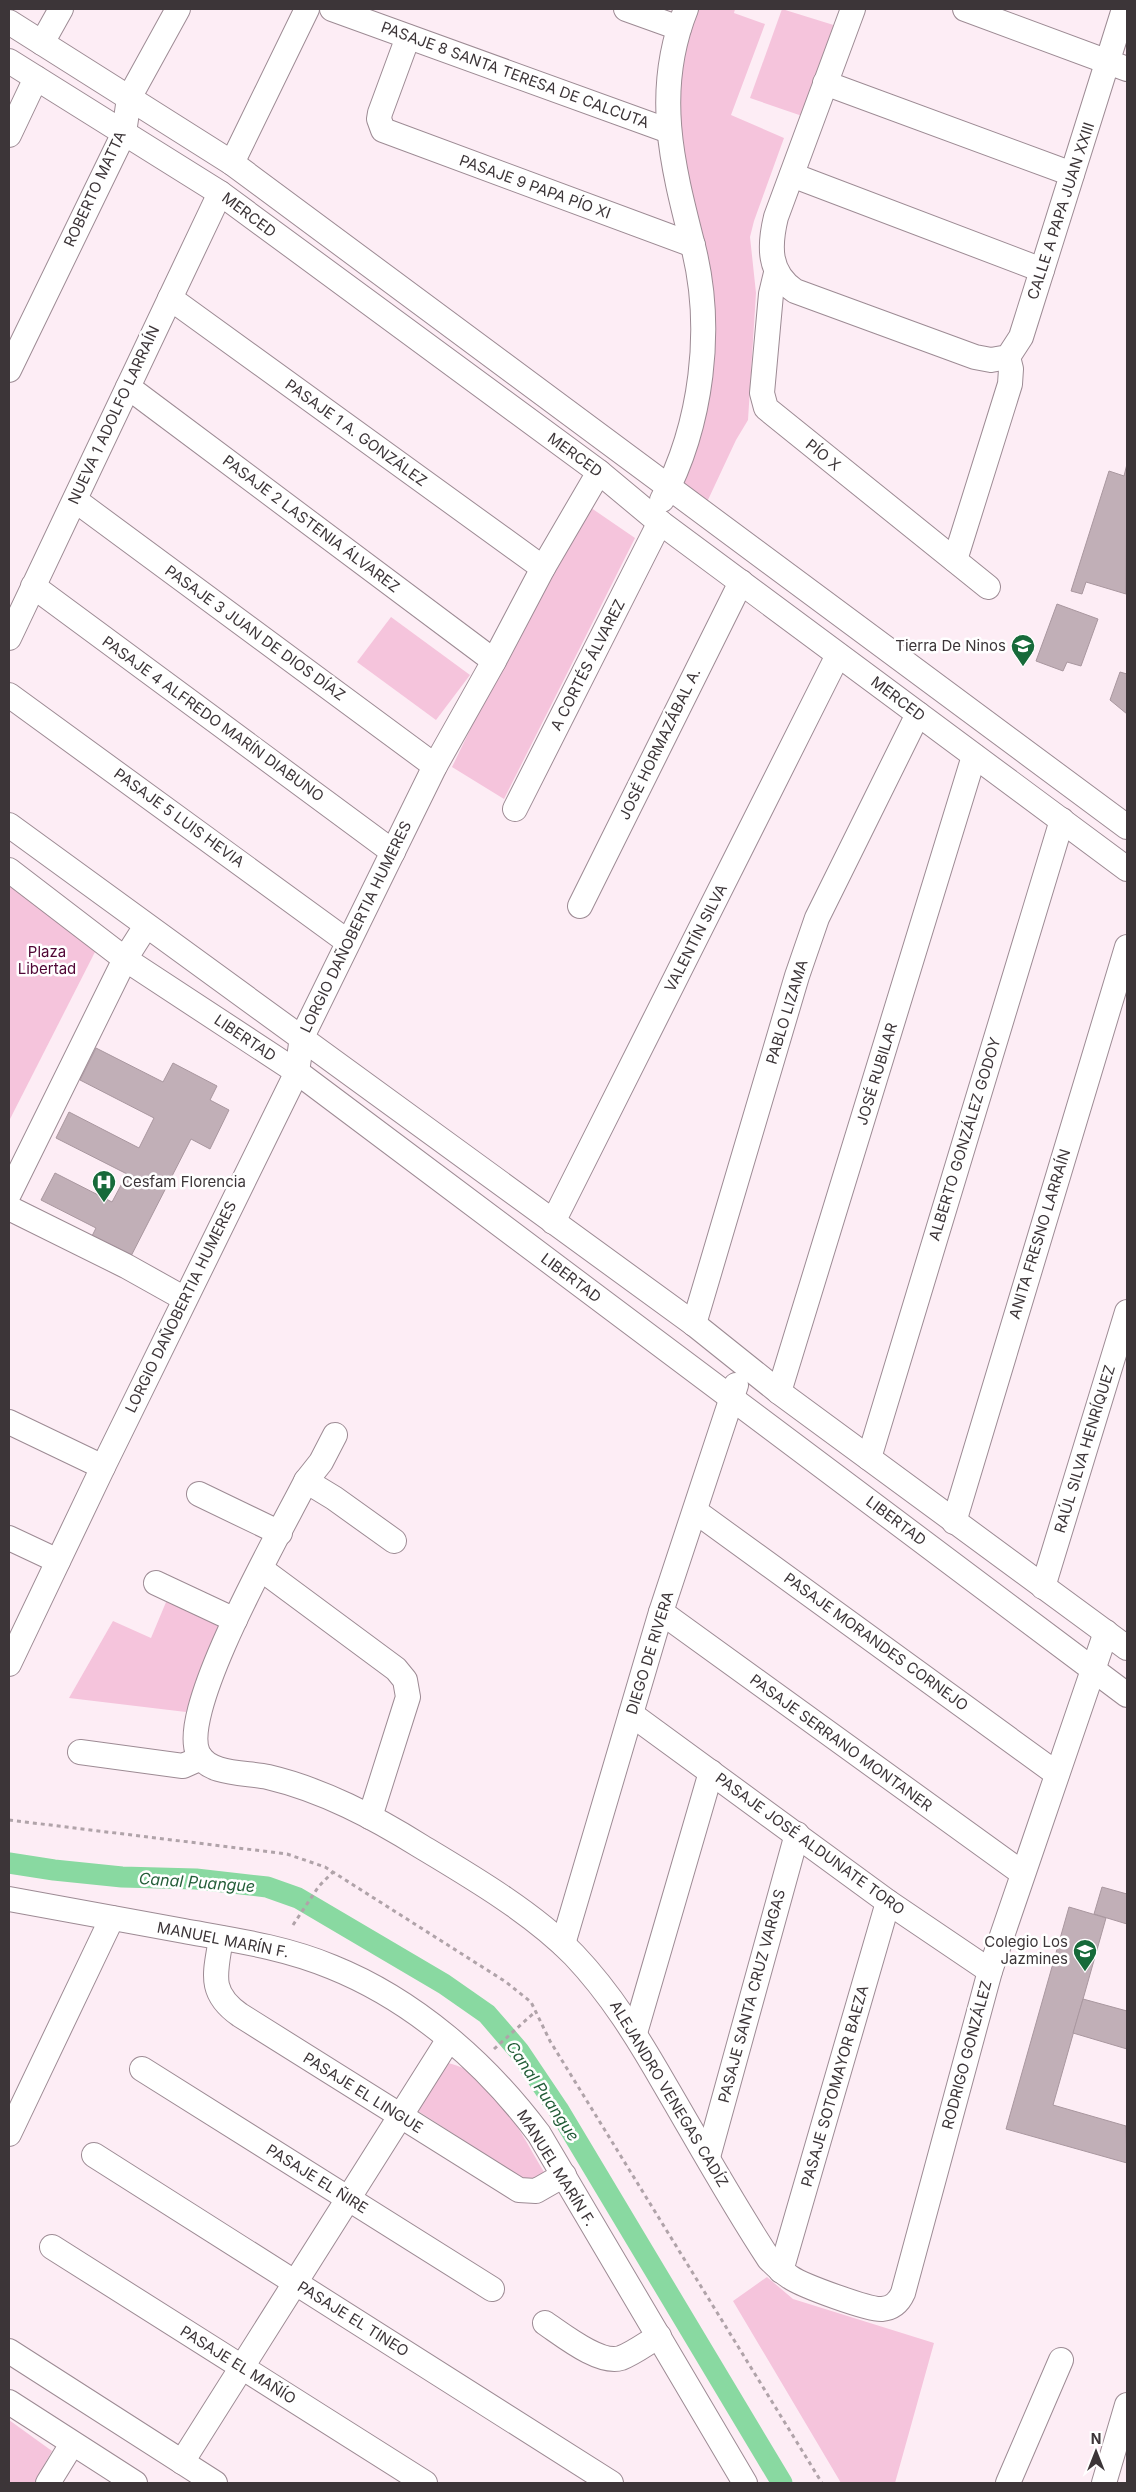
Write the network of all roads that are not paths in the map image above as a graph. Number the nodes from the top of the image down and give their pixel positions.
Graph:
1 (61, 9) edge
2 (178, 9) edge
3 (307, 9) edge
4 (332, 9) edge
5 (626, 9) edge
6 (853, 9) edge
7 (965, 9) edge
8 (1124, 9) edge
9 (682, 18) edge
10 (9, 22) edge
11 (408, 37) junction
12 (42, 43) junction
13 (9, 61) edge
14 (1117, 65) edge
15 (36, 78) junction
16 (825, 83) junction
17 (129, 98) junction
18 (669, 131) junction
19 (124, 133) junction
20 (9, 135) edge
21 (232, 163) junction
22 (1072, 174) junction
23 (792, 175) junction
24 (220, 193) junction
25 (693, 245) junction
26 (1042, 270) junction
27 (776, 273) junction
28 (170, 298) junction
29 (1008, 357) junction
30 (9, 370) edge
31 (128, 387) junction
32 (599, 472) junction
33 (669, 487) junction
34 (74, 500) junction
35 (657, 519) junction
36 (954, 560) junction
37 (543, 568) junction
38 (741, 582) junction
39 (33, 586) junction
40 (988, 587) dead end
41 (9, 638) edge
42 (838, 655) junction
43 (494, 661) junction
44 (9, 695) edge
45 (918, 714) junction
46 (974, 756) junction
47 (435, 766) junction
48 (515, 809) dead end
49 (1062, 820) junction
50 (9, 824) edge
51 (1127, 827) edge
52 (393, 852) junction
53 (1127, 869) edge
54 (9, 870) edge
55 (580, 906) dead end
56 (146, 926) junction
57 (348, 942) junction
58 (1127, 947) edge
59 (125, 958) junction
60 (302, 1036) junction
61 (297, 1072) junction
62 (9, 1194) edge
63 (9, 1208) edge
64 (553, 1222) junction
65 (185, 1299) junction
66 (1127, 1312) edge
67 (694, 1324) junction
68 (743, 1363) junction
69 (779, 1392) junction
70 (732, 1398) junction
71 (9, 1422) edge
72 (335, 1435) dead end
73 (869, 1458) junction
74 (103, 1467) junction
75 (306, 1481) junction
76 (199, 1494) dead end
77 (695, 1511) junction
78 (954, 1522) junction
79 (280, 1533) junction
80 (9, 1538) edge
81 (394, 1541) dead end
82 (58, 1561) junction
83 (261, 1569) junction
84 (156, 1583) dead end
85 (1043, 1587) junction
86 (661, 1612) junction
87 (235, 1620) junction
88 (1106, 1632) junction
89 (1127, 1648) edge
90 (11, 1654) edge
91 (1094, 1669) junction
92 (1127, 1695) edge
93 (631, 1714) junction
94 (80, 1752) dead end
95 (201, 1758) junction
96 (711, 1772) junction
97 (1057, 1774) junction
98 (370, 1817) junction
99 (797, 1834) junction
100 (1022, 1873) junction
101 (10, 1902) edge
102 (888, 1902) junction
103 (112, 1918) junction
104 (221, 1938) junction
105 (563, 1944) junction
106 (990, 1971) junction
107 (635, 2034) junction
108 (449, 2039) junction
109 (142, 2068) dead end
110 (400, 2116) junction
111 (9, 2134) edge
112 (94, 2155) dead end
113 (708, 2157) junction
114 (564, 2176) junction
115 (348, 2198) junction
116 (52, 2247) dead end
117 (781, 2271) junction
118 (295, 2283) junction
119 (492, 2289) dead end
120 (892, 2306) joint
121 (545, 2323) dead end
122 (658, 2336) junction
123 (9, 2352) edge
124 (1061, 2360) dead end
125 (242, 2367) junction
126 (9, 2402) edge
127 (1127, 2405) edge
128 (72, 2444) junction
129 (182, 2462) junction
130 (48, 2483) edge
131 (135, 2483) edge
132 (216, 2483) edge
133 (425, 2483) edge
134 (611, 2483) edge
135 (745, 2483) edge
136 (1008, 2483) edge
137 (1104, 2483) edge

1 - 12 street
2 - 17 street, ROBERTO MATTA
3 - 21 street
4 - 11 street, PASAJE 8 SANTA TERESA DE CALCUTA
5 - 9 street
6 - 16 street
7 - 14 street
8 - 14 street, CALLE A PAPA JUAN XXIII
9 - 18 street, A CORTÉS ÁLVAREZ
10 - 12 street, MERCED
11 - 18 street, PASAJE 8 SANTA TERESA DE CALCUTA
11 - 25 street, PASAJE 9 PAPA PÍO XI
12 - 17 street, MERCED
13 - 15 street, MERCED
14 - 22 street, CALLE A PAPA JUAN XXIII
15 - 19 street, MERCED
15 - 20 street
16 - 22 street
16 - 23 street
17 - 19 street, ROBERTO MATTA
17 - 21 street, MERCED
18 - 25 street, A CORTÉS ÁLVAREZ
19 - 24 street, MERCED
19 - 30 street, ROBERTO MATTA
21 - 33 street, MERCED
22 - 26 street, CALLE A PAPA JUAN XXIII
23 - 26 street
23 - 27 street
24 - 28 street, NUEVA 1 ADOLFO LARRAÍN
24 - 32 street, MERCED
25 - 33 street, A CORTÉS ÁLVAREZ
26 - 29 street, CALLE A PAPA JUAN XXIII
27 - 29 street
27 - 36 street, PÍO X
28 - 31 street, NUEVA 1 ADOLFO LARRAÍN
28 - 37 street, PASAJE 1 A. GONZÁLEZ
29 - 36 street
31 - 34 street, NUEVA 1 ADOLFO LARRAÍN
31 - 43 street, PASAJE 2 LASTENIA ÁLVAREZ
32 - 35 street, MERCED
32 - 37 street, LORGIO DAÑOBERTIA HUMERES
33 - 35 street, A CORTÉS ÁLVAREZ
33 - 51 street, MERCED
34 - 39 street, NUEVA 1 ADOLFO LARRAÍN
34 - 47 street, PASAJE 3 JUAN DE DIOS DÍAZ
35 - 38 street, MERCED
35 - 48 street, A CORTÉS ÁLVAREZ
36 - 40 street, PÍO X
37 - 43 street, LORGIO DAÑOBERTIA HUMERES
38 - 42 street, MERCED
38 - 55 street, JOSÉ HORMAZÁBAL A.
39 - 41 street, NUEVA 1 ADOLFO LARRAÍN
39 - 52 street, PASAJE 4 ALFREDO MARÍN DIABUNO
42 - 45 street, MERCED
42 - 64 street, VALENTÍN SILVA
43 - 47 street, LORGIO DAÑOBERTIA HUMERES
44 - 57 street, PASAJE 5 LUIS HEVIA
45 - 46 street, MERCED
45 - 67 street, PABLO LIZAMA
46 - 49 street, MERCED
46 - 69 street, JOSÉ RUBILAR
47 - 52 street, LORGIO DAÑOBERTIA HUMERES
49 - 53 street, MERCED
49 - 73 street, ALBERTO GONZÁLEZ GODOY
50 - 56 street
52 - 57 street, LORGIO DAÑOBERTIA HUMERES
54 - 59 street, LIBERTAD
56 - 59 street
56 - 60 street
57 - 60 street, LORGIO DAÑOBERTIA HUMERES
58 - 78 street, ANITA FRESNO LARRAÍN
59 - 61 street, LIBERTAD
59 - 62 street
60 - 61 street, LORGIO DAÑOBERTIA HUMERES
60 - 64 street
61 - 65 street, LORGIO DAÑOBERTIA HUMERES
61 - 70 street, LIBERTAD
63 - 65 street
64 - 67 street
65 - 74 street, LORGIO DAÑOBERTIA HUMERES
66 - 85 street, RAÚL SILVA HENRÍQUEZ
67 - 68 street
68 - 69 street
68 - 70 street, DIEGO DE RIVERA
69 - 73 street
70 - 77 street, DIEGO DE RIVERA
70 - 91 street, LIBERTAD
71 - 74 street
72 - 75 street
73 - 78 street
74 - 82 street, LORGIO DAÑOBERTIA HUMERES
75 - 79 street
75 - 81 street
76 - 79 street
77 - 86 street, DIEGO DE RIVERA
77 - 97 street, PASAJE MORANDES CORNEJO
78 - 85 street
79 - 83 street
80 - 82 street
82 - 90 street, LORGIO DAÑOBERTIA HUMERES
83 - 87 street
83 - 98 street
84 - 87 street
85 - 88 street
86 - 93 street, DIEGO DE RIVERA
86 - 100 street, PASAJE SERRANO MONTANER
87 - 95 street
88 - 89 street
88 - 91 street, RODRIGO GONZÁLEZ
91 - 92 street, LIBERTAD
91 - 97 street, RODRIGO GONZÁLEZ
93 - 96 street, PASAJE JOSÉ ALDUNATE TORO
93 - 105 street, DIEGO DE RIVERA
94 - 95 street
95 - 98 street, ALEJANDRO VENEGAS CADÍZ
96 - 99 street, PASAJE JOSÉ ALDUNATE TORO
96 - 107 street
97 - 100 street, RODRIGO GONZÁLEZ
98 - 105 street, ALEJANDRO VENEGAS CADÍZ
99 - 102 street, PASAJE JOSÉ ALDUNATE TORO
99 - 113 street, PASAJE SANTA CRUZ VARGAS
100 - 106 street, RODRIGO GONZÁLEZ
101 - 103 street, MANUEL MARÍN F.
102 - 106 street, PASAJE JOSÉ ALDUNATE TORO
102 - 117 street, PASAJE SOTOMAYOR BAEZA
103 - 104 street, MANUEL MARÍN F.
103 - 111 street
104 - 108 street, MANUEL MARÍN F.
104 - 110 street, PASAJE EL LINGUE
105 - 107 street, ALEJANDRO VENEGAS CADÍZ
106 - 120 street, RODRIGO GONZÁLEZ
107 - 113 street, ALEJANDRO VENEGAS CADÍZ
108 - 110 street
108 - 114 street, MANUEL MARÍN F.
109 - 115 street, PASAJE EL ÑIRE
110 - 114 street, PASAJE EL LINGUE
110 - 115 street
112 - 118 street, PASAJE EL TINEO
113 - 117 street, ALEJANDRO VENEGAS CADÍZ
114 - 122 street, MANUEL MARÍN F.
115 - 118 street
115 - 119 street, PASAJE EL ÑIRE
116 - 125 street, PASAJE EL MAÑÍO
117 - 120 street, ALEJANDRO VENEGAS CADÍZ
118 - 125 street
118 - 134 street, PASAJE EL TINEO
121 - 122 street
122 - 135 street, MANUEL MARÍN F.
123 - 129 street
124 - 136 street
125 - 129 street
125 - 133 street, PASAJE EL MAÑÍO
126 - 128 street
127 - 137 street
128 - 130 street
128 - 131 street
129 - 132 street

